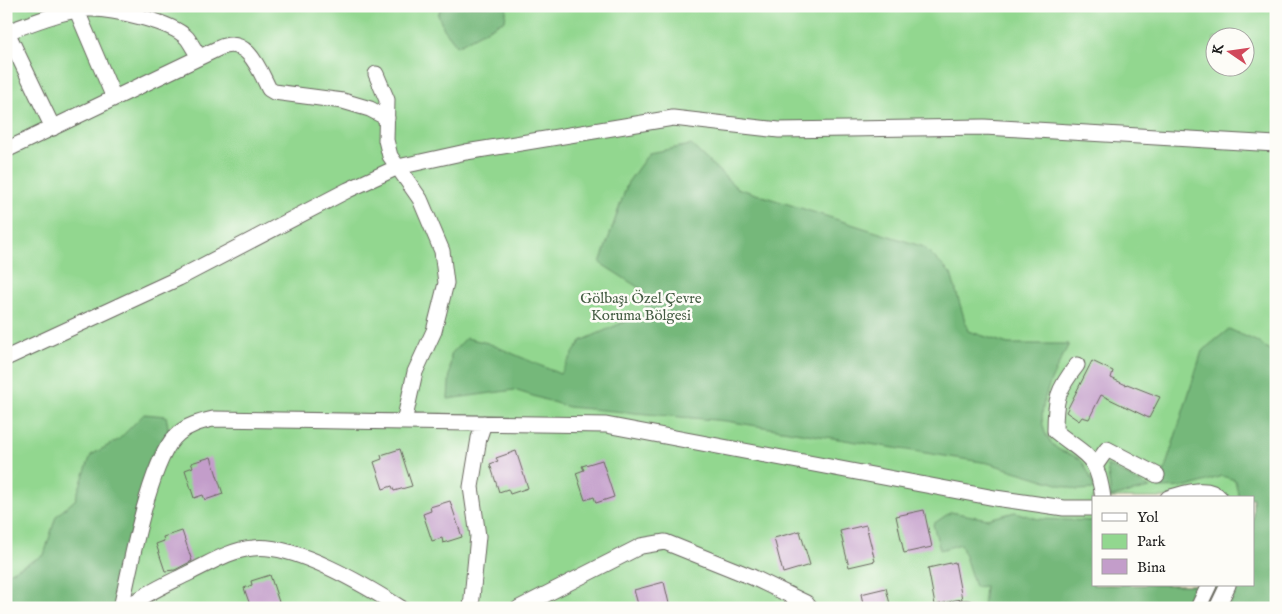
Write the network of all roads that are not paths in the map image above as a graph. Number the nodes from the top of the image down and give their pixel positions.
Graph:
1 (77, 11) junction
2 (6, 32) edge
3 (199, 57) junction
4 (376, 74) dead end
5 (114, 98) junction
6 (386, 118) junction
7 (53, 128) junction
8 (1276, 144) edge
9 (6, 150) edge
10 (398, 167) junction
11 (6, 358) edge
12 (1077, 365) dead end
13 (404, 422) junction
14 (484, 423) junction
15 (1095, 466) junction
16 (1157, 475) dead end
17 (1103, 496) edge
18 (1176, 496) edge
19 (1218, 496) edge
20 (1092, 508) edge
21 (1209, 586) edge
22 (1228, 586) edge
23 (121, 608) edge
24 (126, 608) edge
25 (401, 608) edge
26 (471, 608) edge
27 (519, 608) edge
28 (810, 608) edge
29 (956, 608) edge
30 (967, 608) edge
31 (1198, 608) edge
32 (1217, 608) edge

1 - 2 street
1 - 3 street
1 - 5 street
2 - 7 street
3 - 5 street
3 - 6 street
4 - 6 street
5 - 7 street
6 - 10 street
7 - 9 street
8 - 10 street
10 - 11 street
10 - 13 street
12 - 15 street
13 - 14 street
13 - 23 street
14 - 20 street
14 - 26 street
15 - 16 street
15 - 17 street
18 - 19 street
21 - 31 street
22 - 32 street
24 - 25 street
27 - 28 street
29 - 30 street

